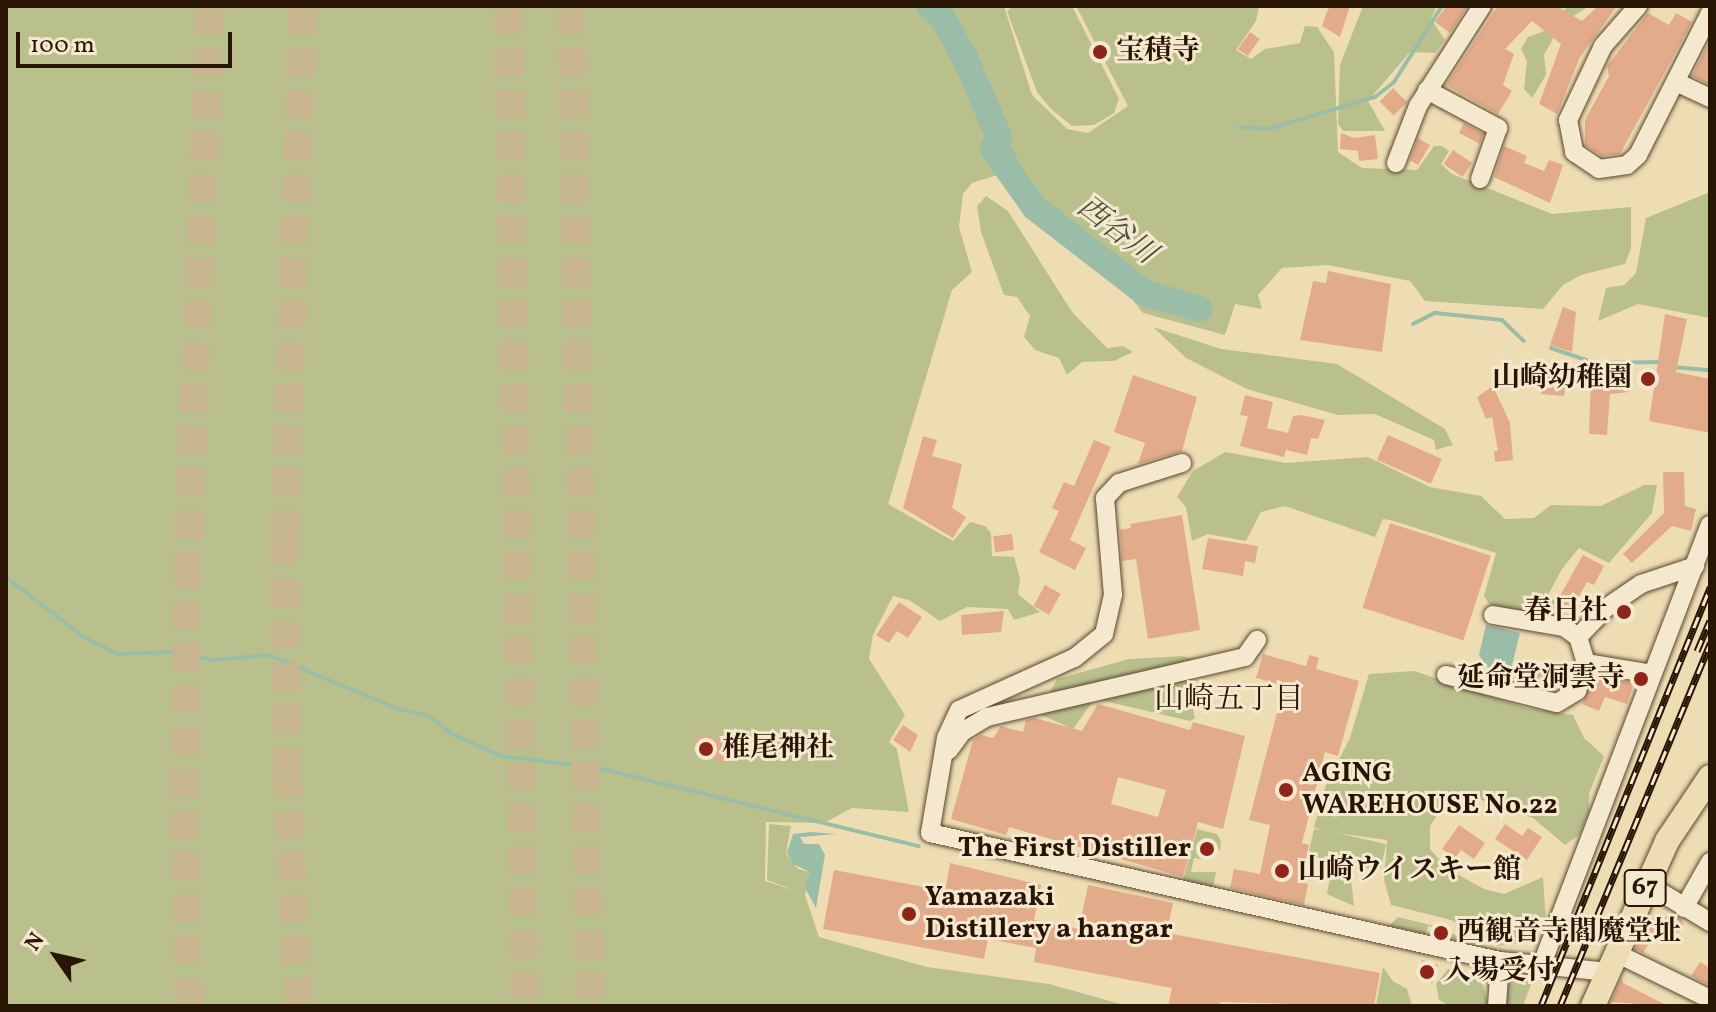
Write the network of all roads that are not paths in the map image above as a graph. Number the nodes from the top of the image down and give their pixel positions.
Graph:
1 (1482, 6) edge
2 (1638, 6) edge
3 (1705, 6) edge
4 (1710, 12) edge
5 (1676, 82) junction
6 (1427, 90) junction
7 (1710, 98) edge
8 (1396, 163) dead end
9 (1480, 179) dead end
10 (1182, 463) dead end
11 (1710, 525) edge
12 (1695, 566) junction
13 (1493, 615) dead end
14 (1578, 637) junction
15 (1257, 640) dead end
16 (1586, 663) junction
17 (1652, 674) junction
18 (1446, 675) dead end
19 (941, 772) junction
20 (1710, 777) edge
21 (1710, 862) edge
22 (1647, 884) junction
23 (1684, 908) junction
24 (1710, 922) edge
25 (1500, 961) junction
26 (1613, 963) junction
27 (1542, 964) junction
28 (1710, 999) edge
29 (1497, 1006) edge
30 (1593, 1006) edge

1 - 6 street
2 - 5 street
3 - 4 street
4 - 5 street
5 - 7 street
6 - 8 street
6 - 9 street
10 - 19 street
11 - 12 street
12 - 14 street
12 - 17 street
13 - 14 street
14 - 16 street
15 - 19 street
16 - 17 street
16 - 18 street
17 - 27 street
19 - 25 street
20 - 22 main road, 67
21 - 23 street
22 - 23 street
22 - 26 main road, 67
23 - 24 street
25 - 27 street
25 - 29 street
26 - 27 street
26 - 28 street
26 - 30 main road, 67

